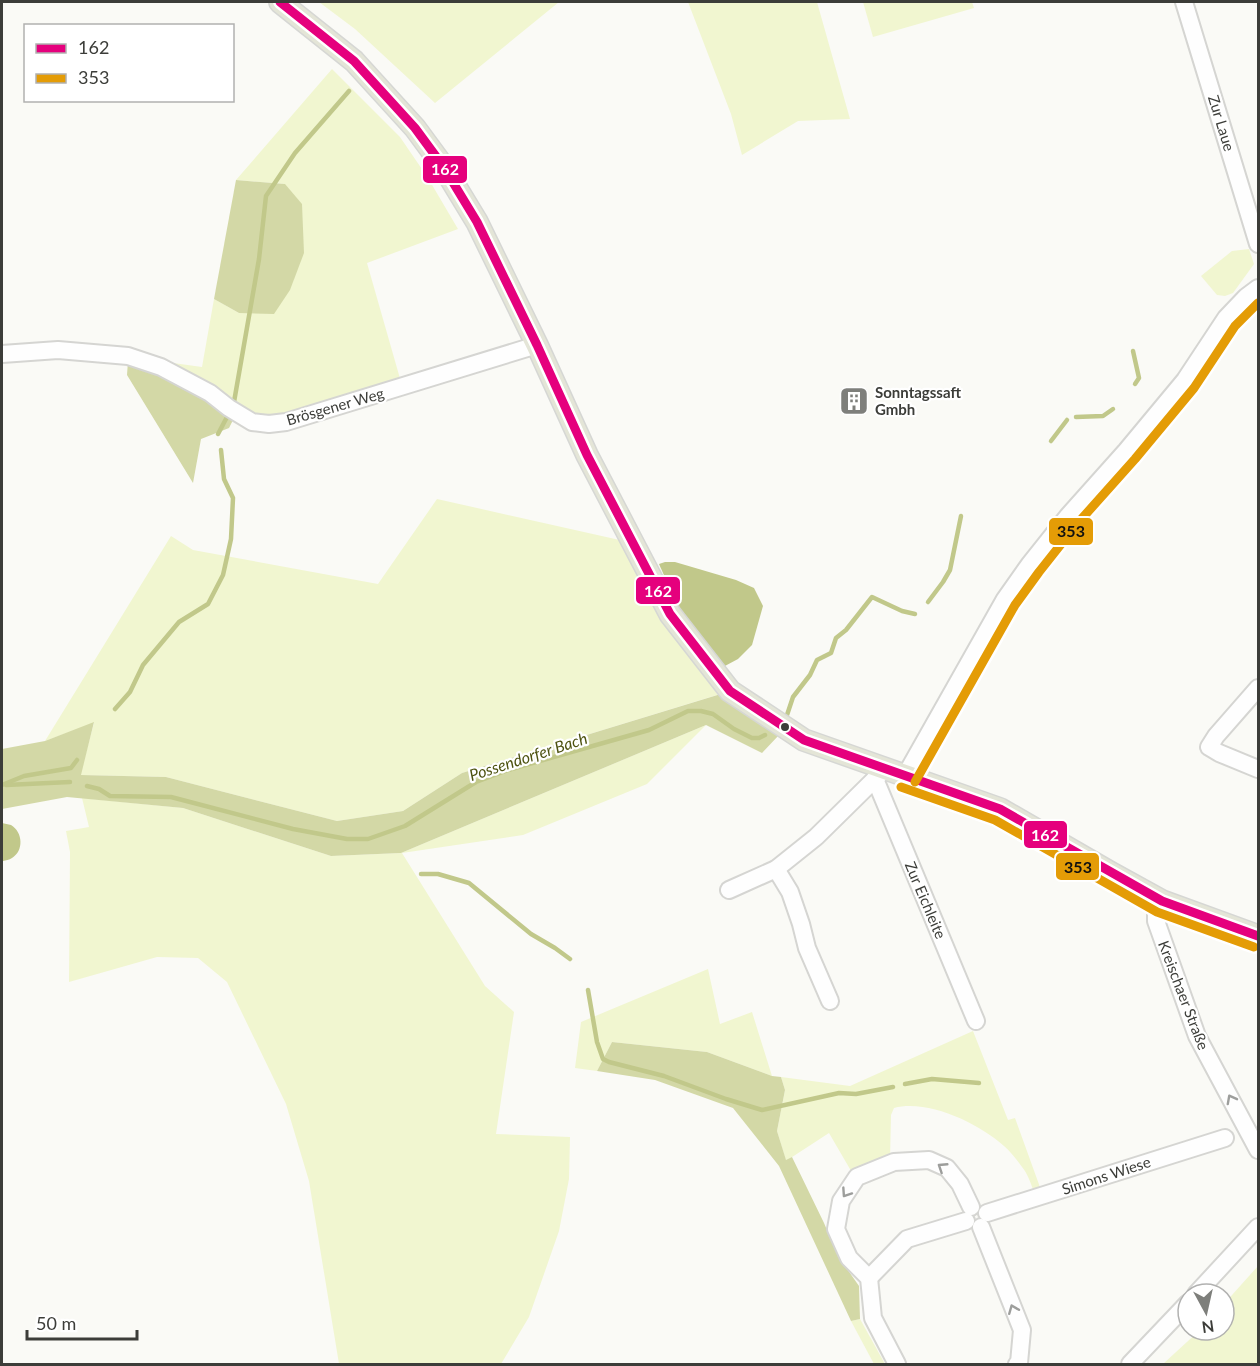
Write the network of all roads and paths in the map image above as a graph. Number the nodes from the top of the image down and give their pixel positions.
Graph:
1 (280, 2) edge
2 (1185, 2) edge
3 (1258, 244) edge
4 (1258, 288) edge
5 (537, 345) junction
6 (2, 354) edge
7 (1258, 688) edge
8 (1258, 769) edge
9 (879, 774) junction
10 (905, 776) junction
11 (776, 868) junction
12 (729, 890) dead end
13 (1162, 901) junction
14 (1258, 936) edge
15 (830, 1001) dead end
16 (976, 1021) dead end
17 (1225, 1138) dead end
18 (1258, 1150) edge
19 (976, 1217) junction
20 (1258, 1227) edge
21 (869, 1278) junction
22 (1207, 1282) edge
23 (1176, 1316) edge
24 (897, 1365) edge
25 (1017, 1365) edge
26 (1130, 1365) edge

1 - 5 main road
2 - 3 street, Zur Laue
4 - 10 street
5 - 6 street, Brösgener Weg
5 - 9 main road
7 - 8 street
9 - 10 main road
9 - 11 street
9 - 16 street, Zur Eichleite
10 - 13 main road
11 - 12 street
11 - 15 street
13 - 14 main road
18 -> 13 street, Kreischaer Straße
17 - 19 street, Simons Wiese
19 - 21 street, Simons Wiese
19 -> 21 street
25 -> 19 street
20 - 22 street
21 - 24 street
23 - 26 street

